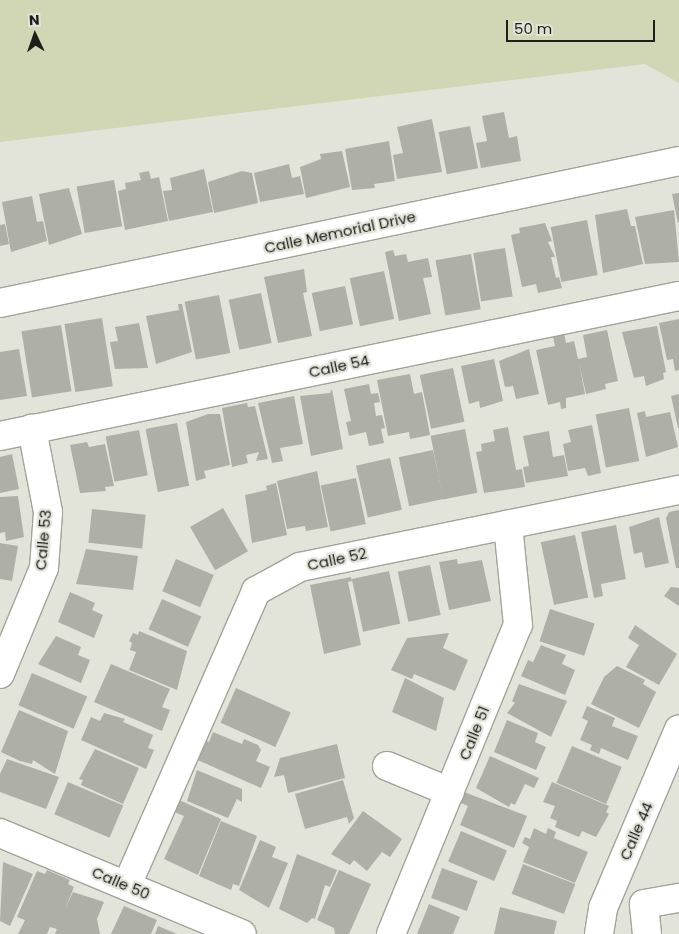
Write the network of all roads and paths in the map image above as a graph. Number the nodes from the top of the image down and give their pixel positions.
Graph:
1 (679, 161) edge
2 (679, 296) edge
3 (0, 303) edge
4 (32, 429) junction
5 (0, 436) edge
6 (679, 490) edge
7 (508, 524) junction
8 (0, 674) edge
9 (679, 729) edge
10 (387, 766) dead end
11 (450, 792) junction
12 (0, 832) edge
13 (126, 885) junction
14 (679, 898) edge
15 (242, 934) edge
16 (391, 934) edge
17 (599, 934) edge
18 (647, 934) edge

1 - 3 street, Calle Memorial Drive
2 - 4 street, Calle 54
4 - 5 street, Calle 54
4 - 8 street, Calle 53
6 - 7 street, Calle 52
7 - 11 street, Calle 51
7 - 13 street, Calle 52
9 - 17 street, Calle 44
10 - 11 street
11 - 16 street, Calle 51
12 - 13 street, Calle 50
13 - 15 street, Calle 50
14 - 18 street

